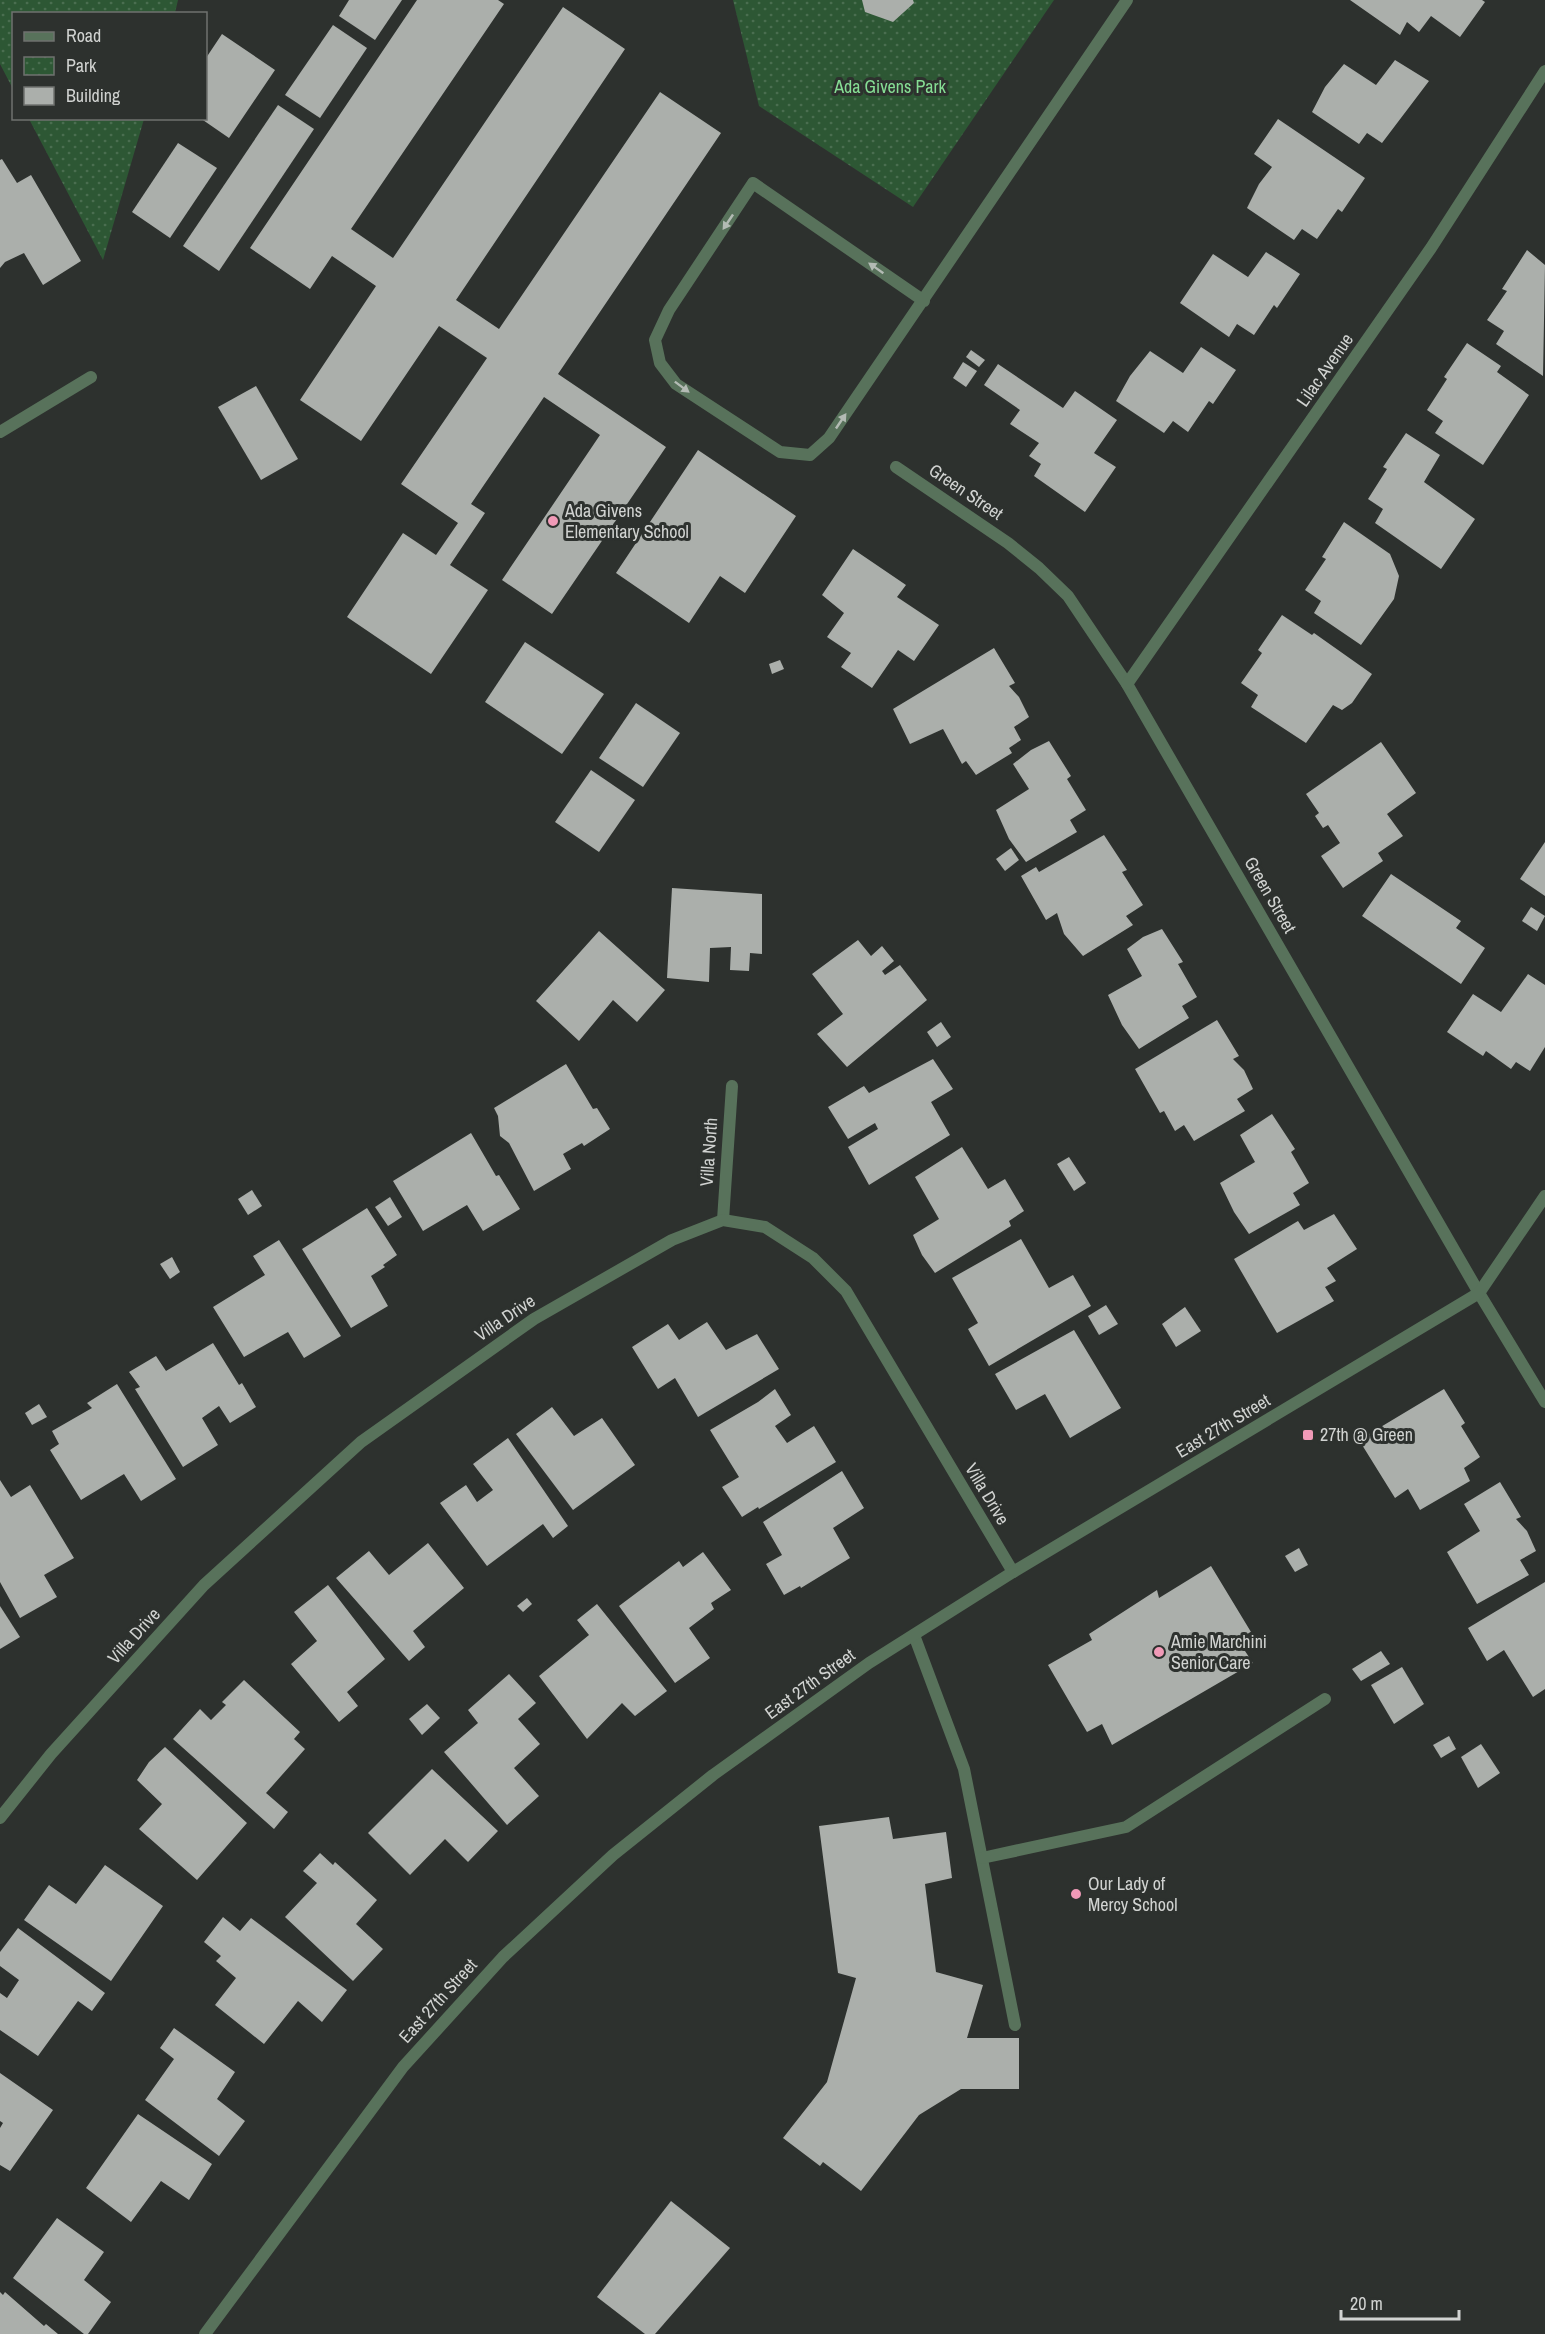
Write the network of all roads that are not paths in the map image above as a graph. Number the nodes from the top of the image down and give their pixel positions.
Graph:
1 (1127, 0) edge
2 (1545, 71) edge
3 (924, 301) junction
4 (91, 377) dead end
5 (0, 432) edge
6 (896, 466) dead end
7 (1127, 684) junction
8 (732, 1086) dead end
9 (1545, 1196) edge
10 (723, 1220) junction
11 (1479, 1293) junction
12 (1545, 1402) edge
13 (1013, 1572) junction
14 (914, 1635) junction
15 (1325, 1699) dead end
16 (0, 1818) edge
17 (982, 1858) junction
18 (1015, 2025) dead end
19 (205, 2334) edge

1 - 3 street
2 - 7 street, Lilac Avenue
3 -> 3 street
4 - 5 street
6 - 7 street, Green Street
7 - 11 street, Green Street
8 - 10 street, Villa North
9 - 11 street, East 27th Street
10 - 13 street, Villa Drive
10 - 16 street, Villa Drive
11 - 12 street, Green Street
11 - 13 street, East 27th Street
13 - 14 street, East 27th Street
14 - 17 street
14 - 19 street, East 27th Street
15 - 17 street
17 - 18 street

